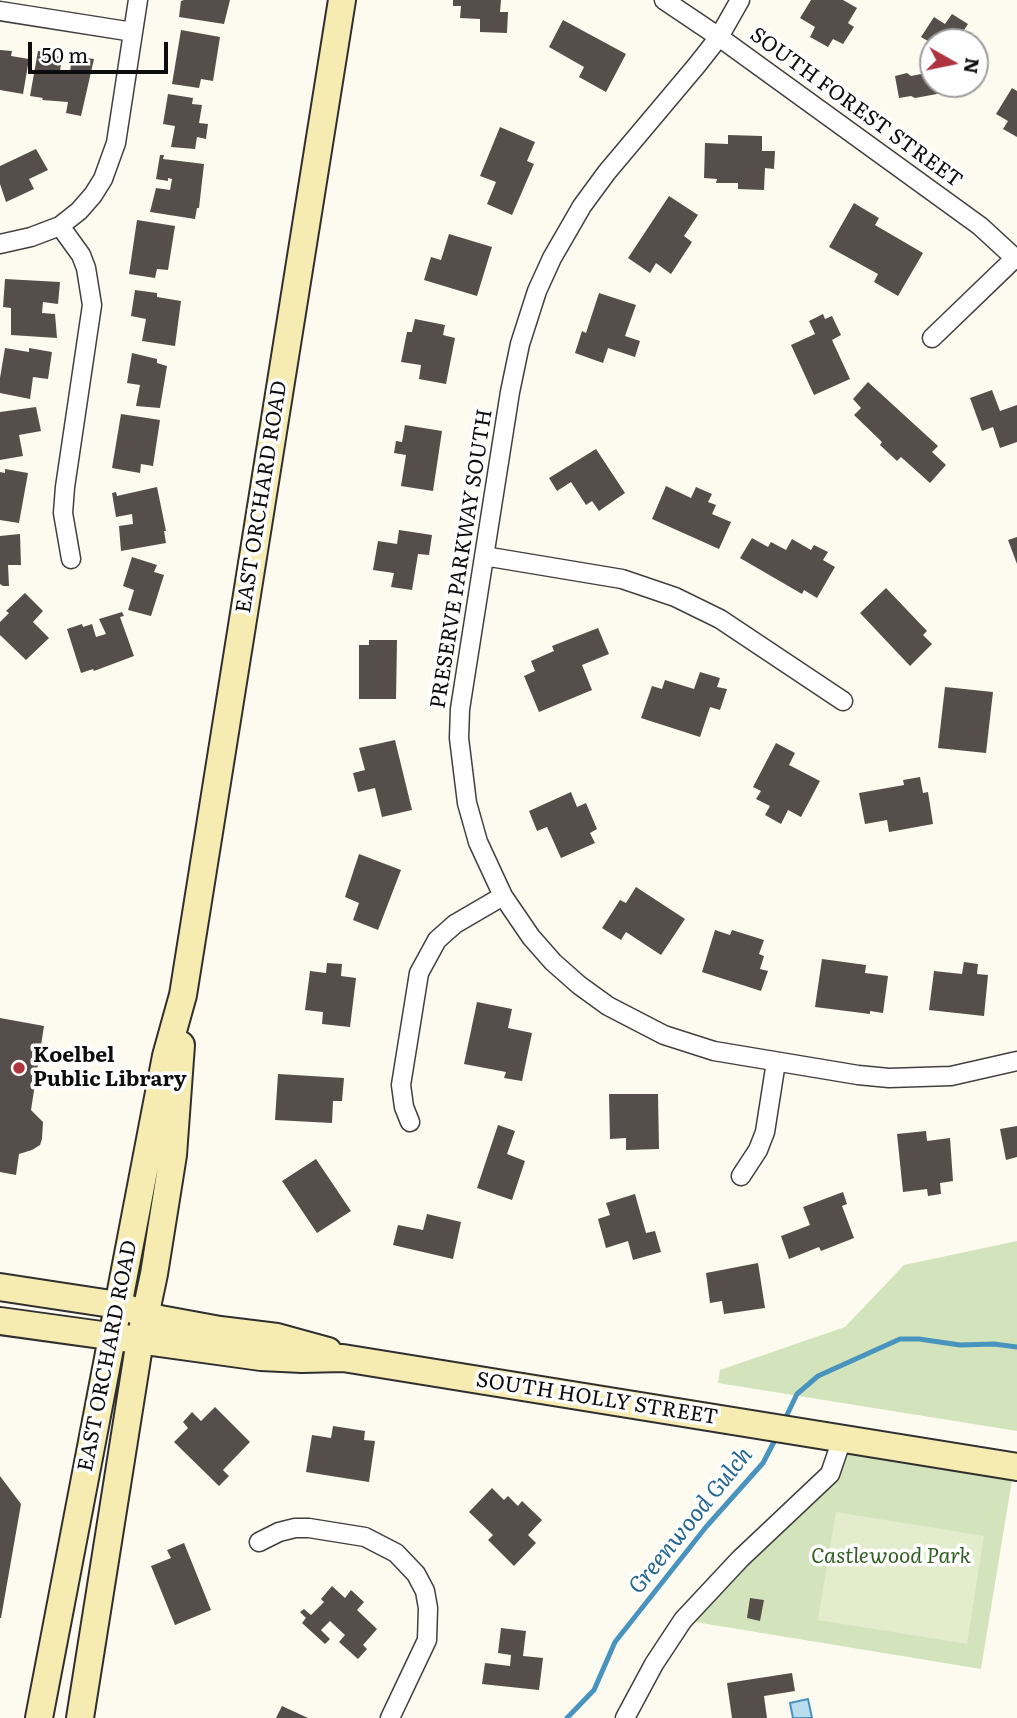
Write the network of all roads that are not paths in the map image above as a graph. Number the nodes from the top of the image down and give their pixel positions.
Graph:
1 (138, 0) edge
2 (342, 0) edge
3 (664, 0) edge
4 (740, 0) edge
5 (0, 11) edge
6 (133, 32) junction
7 (719, 37) junction
8 (60, 226) junction
9 (0, 244) edge
10 (1016, 259) edge
11 (932, 338) dead end
12 (484, 556) junction
13 (71, 559) dead end
14 (843, 701) dead end
15 (503, 896) junction
16 (183, 995) junction
17 (1017, 1061) edge
18 (776, 1062) junction
19 (410, 1122) dead end
20 (741, 1176) dead end
21 (0, 1287) edge
22 (118, 1306) junction
23 (0, 1321) edge
24 (143, 1327) junction
25 (111, 1338) junction
26 (830, 1437) junction
27 (1017, 1467) edge
28 (259, 1542) dead end
29 (39, 1718) edge
30 (80, 1718) edge
31 (390, 1718) edge
32 (625, 1718) edge

1 - 6 street
2 - 16 street, EAST ORCHARD ROAD
3 - 7 street, SOUTH FOREST STREET
4 - 7 street, PRESERVE PARKWAY SOUTH
5 - 6 street
6 - 8 street
7 - 10 street, SOUTH FOREST STREET
7 - 12 street, PRESERVE PARKWAY SOUTH
8 - 9 street
8 - 13 street
10 - 11 street
12 - 14 street
12 - 15 street, PRESERVE PARKWAY SOUTH
15 - 18 street, PRESERVE PARKWAY SOUTH
15 - 19 street
16 - 22 street, EAST ORCHARD ROAD
16 - 24 street, EAST ORCHARD ROAD
17 - 18 street, PRESERVE PARKWAY SOUTH
18 - 20 street
21 - 22 street, SOUTH HOLLY STREET
22 - 24 street, SOUTH HOLLY STREET
22 - 25 street, EAST ORCHARD ROAD
23 - 25 street, SOUTH HOLLY STREET
24 - 25 street, SOUTH HOLLY STREET
24 - 26 street, SOUTH HOLLY STREET
24 - 30 street, EAST ORCHARD ROAD
25 - 29 street, EAST ORCHARD ROAD
26 - 27 street, SOUTH HOLLY STREET
26 - 32 street
28 - 31 street

